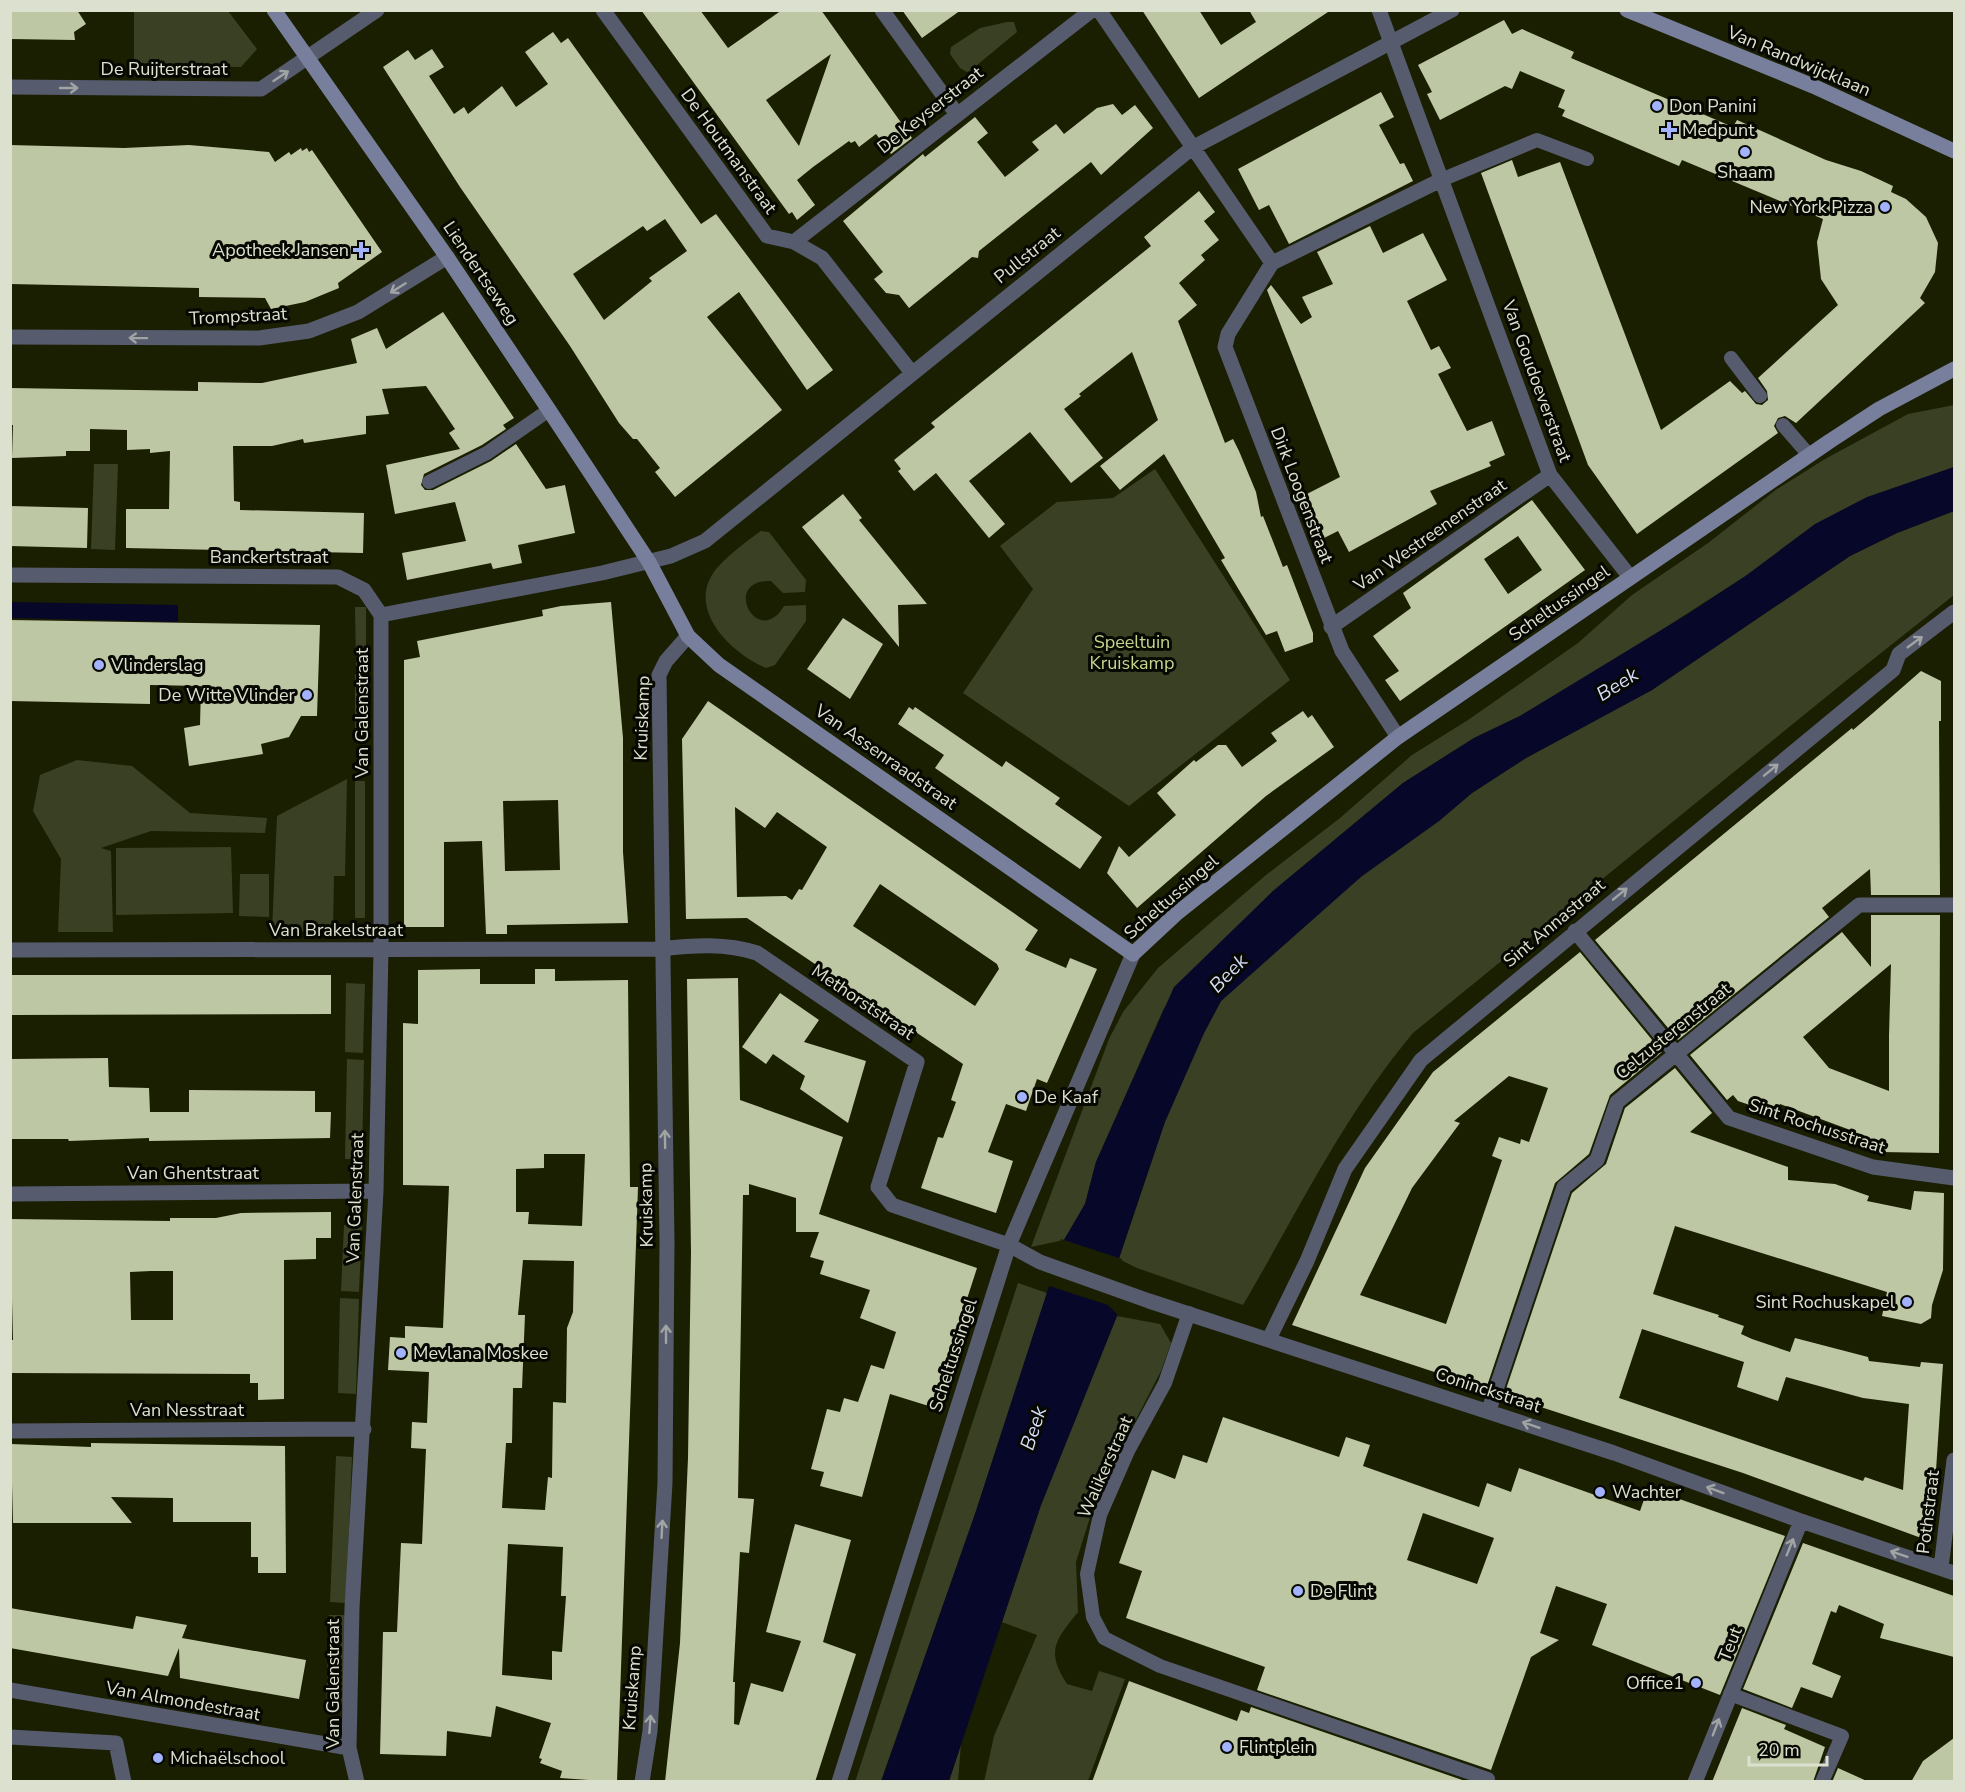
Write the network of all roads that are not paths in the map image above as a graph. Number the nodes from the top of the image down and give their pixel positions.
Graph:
1 (274, 10) edge
2 (377, 10) edge
3 (882, 10) edge
4 (1092, 10) edge
5 (1099, 10) edge
6 (1379, 10) edge
7 (1452, 10) edge
8 (1627, 10) edge
9 (605, 11) edge
10 (1392, 42) junction
11 (308, 57) junction
12 (10, 87) edge
13 (956, 113) junction
14 (1192, 147) junction
15 (1954, 151) edge
16 (1587, 159) dead end
17 (1441, 180) junction
18 (794, 242) junction
19 (447, 257) junction
20 (1272, 263) junction
21 (10, 337) edge
22 (1731, 358) dead end
23 (1954, 369) edge
24 (912, 373) junction
25 (1760, 396) dead end
26 (549, 410) junction
27 (1783, 425) dead end
28 (1809, 455) junction
29 (1550, 475) junction
30 (429, 482) dead end
31 (649, 562) junction
32 (10, 575) edge
33 (1630, 577) junction
34 (1952, 614) edge
35 (381, 615) junction
36 (1331, 627) junction
37 (1954, 631) edge
38 (688, 636) junction
39 (1398, 737) junction
40 (1954, 905) edge
41 (1575, 931) junction
42 (661, 949) junction
43 (10, 950) edge
44 (381, 950) junction
45 (1133, 954) junction
46 (1674, 1054) junction
47 (1954, 1178) edge
48 (376, 1191) junction
49 (10, 1194) edge
50 (1009, 1245) junction
51 (1189, 1313) junction
52 (1269, 1339) junction
53 (1489, 1410) junction
54 (364, 1429) junction
55 (10, 1431) edge
56 (1954, 1460) edge
57 (1801, 1521) junction
58 (1948, 1570) edge
59 (10, 1690) edge
60 (1730, 1694) junction
61 (10, 1737) edge
62 (349, 1748) junction
63 (1488, 1779) dead end
64 (124, 1782) edge
65 (357, 1782) edge
66 (642, 1782) edge
67 (839, 1782) edge
68 (1695, 1782) edge
69 (1822, 1782) edge

1 - 11 street, Liendertseweg
2 - 11 street, De Ruijterstraat
3 - 13 street
4 - 13 street, De Keyserstraat
5 - 14 street
6 - 10 street, Van Goudoeverstraat
7 - 10 street, Pullstraat
8 - 15 street, Van Randwijcklaan
9 - 18 street, De Houtmanstraat
10 - 14 street, Pullstraat
10 - 17 street, Van Goudoeverstraat
12 -> 11 street, De Ruijterstraat
11 - 19 street, Liendertseweg
13 - 18 street, De Keyserstraat
14 - 20 street
14 - 24 street, Pullstraat
16 - 17 lane
17 - 20 street
17 - 29 street, Van Goudoeverstraat
18 - 24 street, De Houtmanstraat
19 -> 21 street, Trompstraat
19 - 26 street, Liendertseweg
20 - 36 street, Dirk Loogenstraat
22 - 25 lane
23 - 28 street, Scheltussingel
24 - 31 street, Pullstraat
26 - 30 lane
26 - 31 street, Liendertseweg
27 - 28 lane
28 - 33 street, Scheltussingel
29 - 33 street, Van Goudoeverstraat
29 - 36 street, Van Westreenenstraat
31 - 35 street
31 - 38 street, Van Assenraadstraat
32 - 35 street, Banckertstraat
33 - 39 street, Scheltussingel
34 - 37 street
41 -> 34 street, Sint Annastraat
35 - 44 street, Van Galenstraat
36 - 39 street, Dirk Loogenstraat
38 - 42 street, Kruiskamp
38 - 45 street, Van Assenraadstraat
39 - 45 street, Scheltussingel
40 - 46 street, Celzusterenstraat
41 - 46 street, Sint Rochusstraat
41 - 52 street, Sint Annastraat
42 - 44 street, Van Brakelstraat
42 - 50 street, Methorststraat
66 -> 42 street, Kruiskamp
43 - 44 street, Van Brakelstraat
44 - 48 street, Van Galenstraat
45 - 50 street, Scheltussingel
46 - 47 street, Sint Rochusstraat
46 - 53 street, Celzusterenstraat
48 - 49 street, Van Ghentstraat
48 - 54 street, Van Galenstraat
50 - 51 street, Coninckstraat
50 - 67 street, Scheltussingel
51 - 52 street, Coninckstraat
51 - 63 lane, Walikerstraat
52 - 53 street, Coninckstraat
57 -> 53 street, Coninckstraat
54 - 55 street, Van Nesstraat
54 - 62 street, Van Galenstraat
56 - 58 street, Pothstraat
58 -> 57 street, Coninckstraat
60 -> 57 street, Teut
59 - 62 street, Van Almondestraat
68 -> 60 street, Teut
60 - 69 lane
61 - 64 street
62 - 65 street, Van Galenstraat

